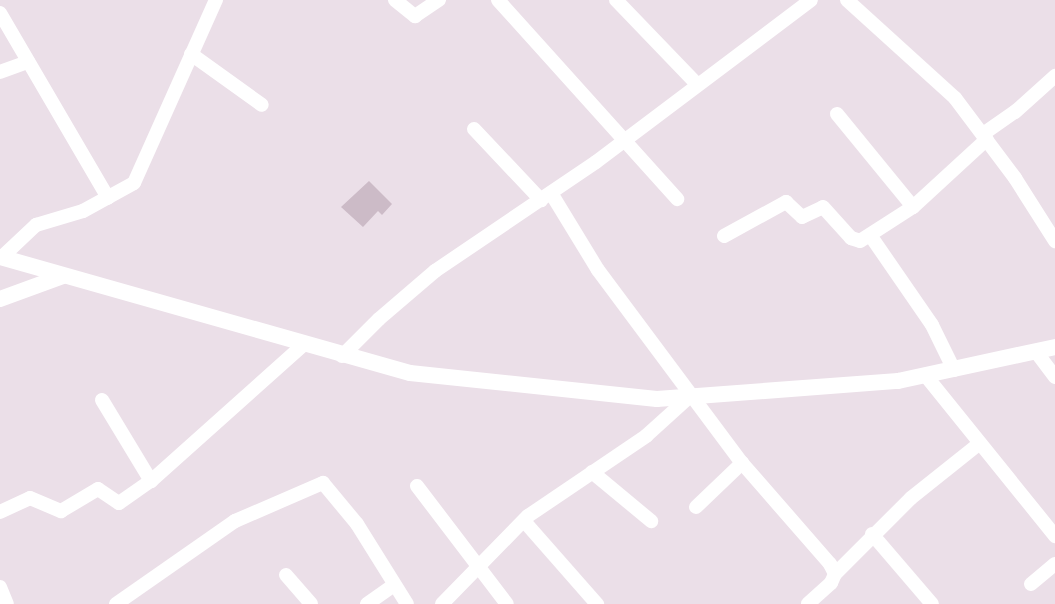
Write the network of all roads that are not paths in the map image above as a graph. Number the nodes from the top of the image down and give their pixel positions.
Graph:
1 (216, 0) edge
2 (395, 0) edge
3 (439, 0) edge
4 (498, 0) edge
5 (616, 0) edge
6 (811, 0) edge
7 (847, 0) edge
8 (0, 13) edge
9 (191, 54) junction
10 (28, 62) junction
11 (0, 72) edge
12 (1055, 76) edge
13 (696, 84) junction
14 (262, 105) dead end
15 (837, 114) dead end
16 (474, 129) dead end
17 (985, 136) junction
18 (624, 140) junction
19 (546, 197) junction
20 (108, 198) junction
21 (678, 199) dead end
22 (913, 207) junction
23 (870, 235) junction
24 (724, 236) dead end
25 (1055, 241) edge
26 (1, 257) edge
27 (63, 276) junction
28 (0, 299) edge
29 (303, 345) junction
30 (1055, 347) edge
31 (1038, 353) junction
32 (342, 356) junction
33 (954, 370) junction
34 (926, 376) junction
35 (1055, 377) edge
36 (692, 399) junction
37 (102, 400) dead end
38 (980, 443) junction
39 (741, 463) junction
40 (592, 472) junction
41 (151, 481) junction
42 (417, 486) dead end
43 (696, 507) dead end
44 (0, 512) edge
45 (524, 521) junction
46 (651, 521) dead end
47 (872, 534) junction
48 (1055, 537) edge
49 (1055, 564) edge
50 (478, 570) junction
51 (835, 574) junction
52 (286, 575) dead end
53 (1031, 584) dead end
54 (393, 585) junction
55 (0, 587) edge
56 (7, 604) edge
57 (116, 604) edge
58 (311, 604) edge
59 (367, 604) edge
60 (407, 604) edge
61 (442, 604) edge
62 (507, 604) edge
63 (597, 604) edge
64 (808, 604) edge
65 (932, 604) edge

1 - 9 street
2 - 3 street
4 - 18 street
5 - 13 street
6 - 13 street
7 - 17 street
8 - 10 street
9 - 14 street
9 - 20 street
10 - 11 street
10 - 20 street
12 - 17 street
13 - 18 street
15 - 22 street
16 - 19 street
17 - 22 street
17 - 25 street
18 - 19 street
18 - 21 street
19 - 32 street
19 - 36 street
20 - 26 street
22 - 23 street
23 - 24 street
23 - 33 street
26 - 27 main road
27 - 28 main road
27 - 29 main road
29 - 32 main road
29 - 41 street
30 - 31 main road
31 - 33 main road
31 - 35 street
32 - 36 main road
33 - 34 main road
34 - 36 main road
34 - 38 street
36 - 39 street
36 - 40 street
37 - 41 street
38 - 47 street
38 - 48 street
39 - 43 street
39 - 51 street
40 - 45 street
40 - 46 street
41 - 44 street
42 - 50 street
45 - 50 street
45 - 63 street
47 - 51 street
47 - 65 street
49 - 53 street
50 - 61 street
50 - 62 street
51 - 64 street
52 - 58 street
54 - 57 street
54 - 59 street
54 - 60 street
55 - 56 street

